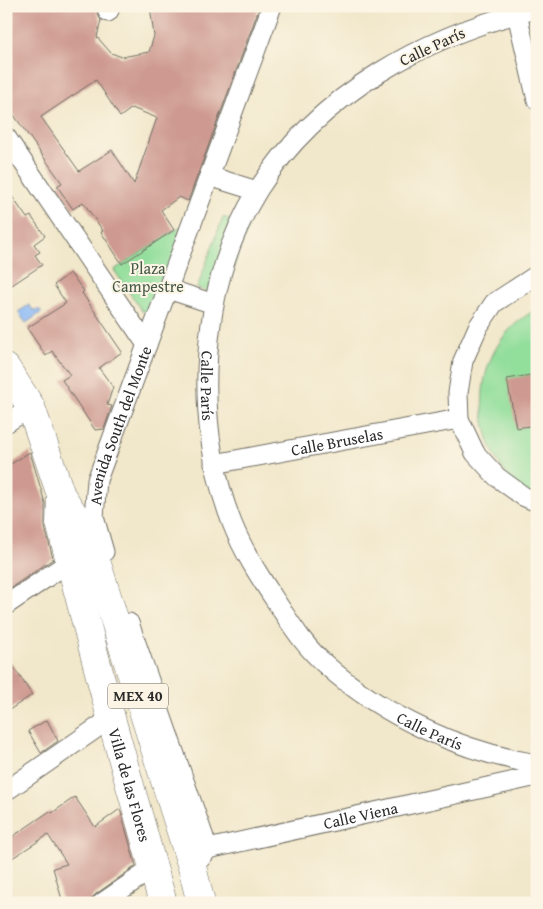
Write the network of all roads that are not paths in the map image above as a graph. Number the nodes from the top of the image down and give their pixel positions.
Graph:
1 (272, 6) edge
2 (537, 9) edge
3 (521, 10) edge
4 (537, 100) edge
5 (6, 137) edge
6 (209, 176) junction
7 (257, 191) junction
8 (537, 275) edge
9 (168, 288) junction
10 (214, 304) junction
11 (147, 345) junction
12 (6, 368) edge
13 (31, 407) junction
14 (460, 419) junction
15 (6, 424) edge
16 (214, 464) junction
17 (537, 502) edge
18 (87, 551) junction
19 (6, 605) edge
20 (111, 718) junction
21 (537, 764) edge
22 (537, 776) edge
23 (6, 791) edge
24 (200, 858) junction
25 (153, 868) junction
26 (162, 901) edge
27 (102, 903) edge
28 (201, 903) edge

1 - 6 street, Avenida South del Monte
2 - 3 street, Calle París
3 - 4 street
3 - 7 street, Calle París
5 - 11 street
6 - 7 street
6 - 9 street, Avenida South del Monte
7 - 10 street, Calle París
8 - 14 street
9 - 10 street
9 - 11 street, Avenida South del Monte
10 - 16 street, Calle París
11 - 18 street, Avenida South del Monte
12 - 13 highway, MEX 40
13 - 15 street
13 - 18 highway, MEX 40
14 - 16 street, Calle Bruselas
14 - 17 street
16 - 21 street, Calle París
18 - 19 street
18 - 20 highway, Villa de las Flores / MEX 40
18 - 24 highway, MEX 40
20 - 23 street
20 - 25 highway, Villa de las Flores / MEX 40
22 - 24 street, Calle Viena
24 - 28 highway, MEX 40
25 - 26 highway, Villa de las Flores / MEX 40
25 - 27 street

